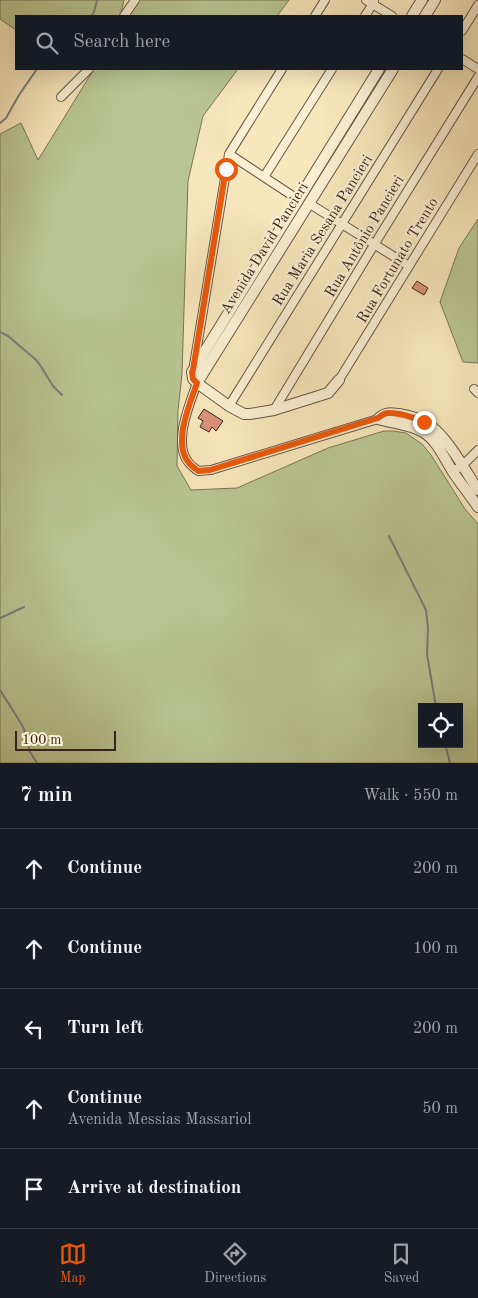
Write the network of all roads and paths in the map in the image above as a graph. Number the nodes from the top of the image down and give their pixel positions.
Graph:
1 (135, 0) edge
2 (325, 0) edge
3 (422, 0) edge
4 (435, 0) edge
5 (371, 1) edge
6 (478, 5) edge
7 (125, 15) edge
8 (316, 15) edge
9 (365, 15) edge
10 (391, 15) edge
11 (413, 15) edge
12 (426, 15) edge
13 (463, 29) edge
14 (463, 60) edge
15 (478, 69) edge
16 (88, 70) edge
17 (281, 70) edge
18 (331, 70) edge
19 (379, 70) edge
20 (392, 70) edge
21 (437, 70) edge
22 (478, 77) edge
23 (62, 97) dead end
24 (229, 154) junction
25 (478, 154) edge
26 (264, 178) junction
27 (299, 200) junction
28 (310, 204) junction
29 (342, 224) junction
30 (374, 245) junction
31 (409, 266) junction
32 (193, 370) junction
33 (339, 380) joint
34 (197, 383) junction
35 (229, 406) junction
36 (274, 410) junction
37 (378, 418) joint
38 (478, 450) edge
39 (457, 468) junction
40 (478, 490) edge
41 (478, 507) edge

1 - 7 street
2 - 8 street
3 - 11 street
4 - 12 street
5 - 9 street
5 - 10 street
6 - 13 street
14 - 15 street
16 - 23 street
17 - 24 street
18 - 26 street
19 - 27 street, Avenida David Pancieri
20 - 28 street, Avenida David Pancieri
21 - 29 street, Rua Maria Sesana Pancieri
22 - 30 street, Rua Antônio Pancieri
24 - 26 street
24 - 32 street
25 - 31 street, Rua Fortunato Trento
26 - 27 street
27 - 32 street, Avenida David Pancieri
28 - 29 street
28 - 34 street, Avenida David Pancieri
29 - 30 street
29 - 35 street, Rua Maria Sesana Pancieri
30 - 31 street
30 - 36 street, Rua Antônio Pancieri
31 - 33 street, Rua Fortunato Trento
32 - 34 street
33 - 36 street
34 - 35 street
34 - 37 street
35 - 36 street
37 - 39 street
38 - 39 street
39 - 40 street
39 - 41 street

